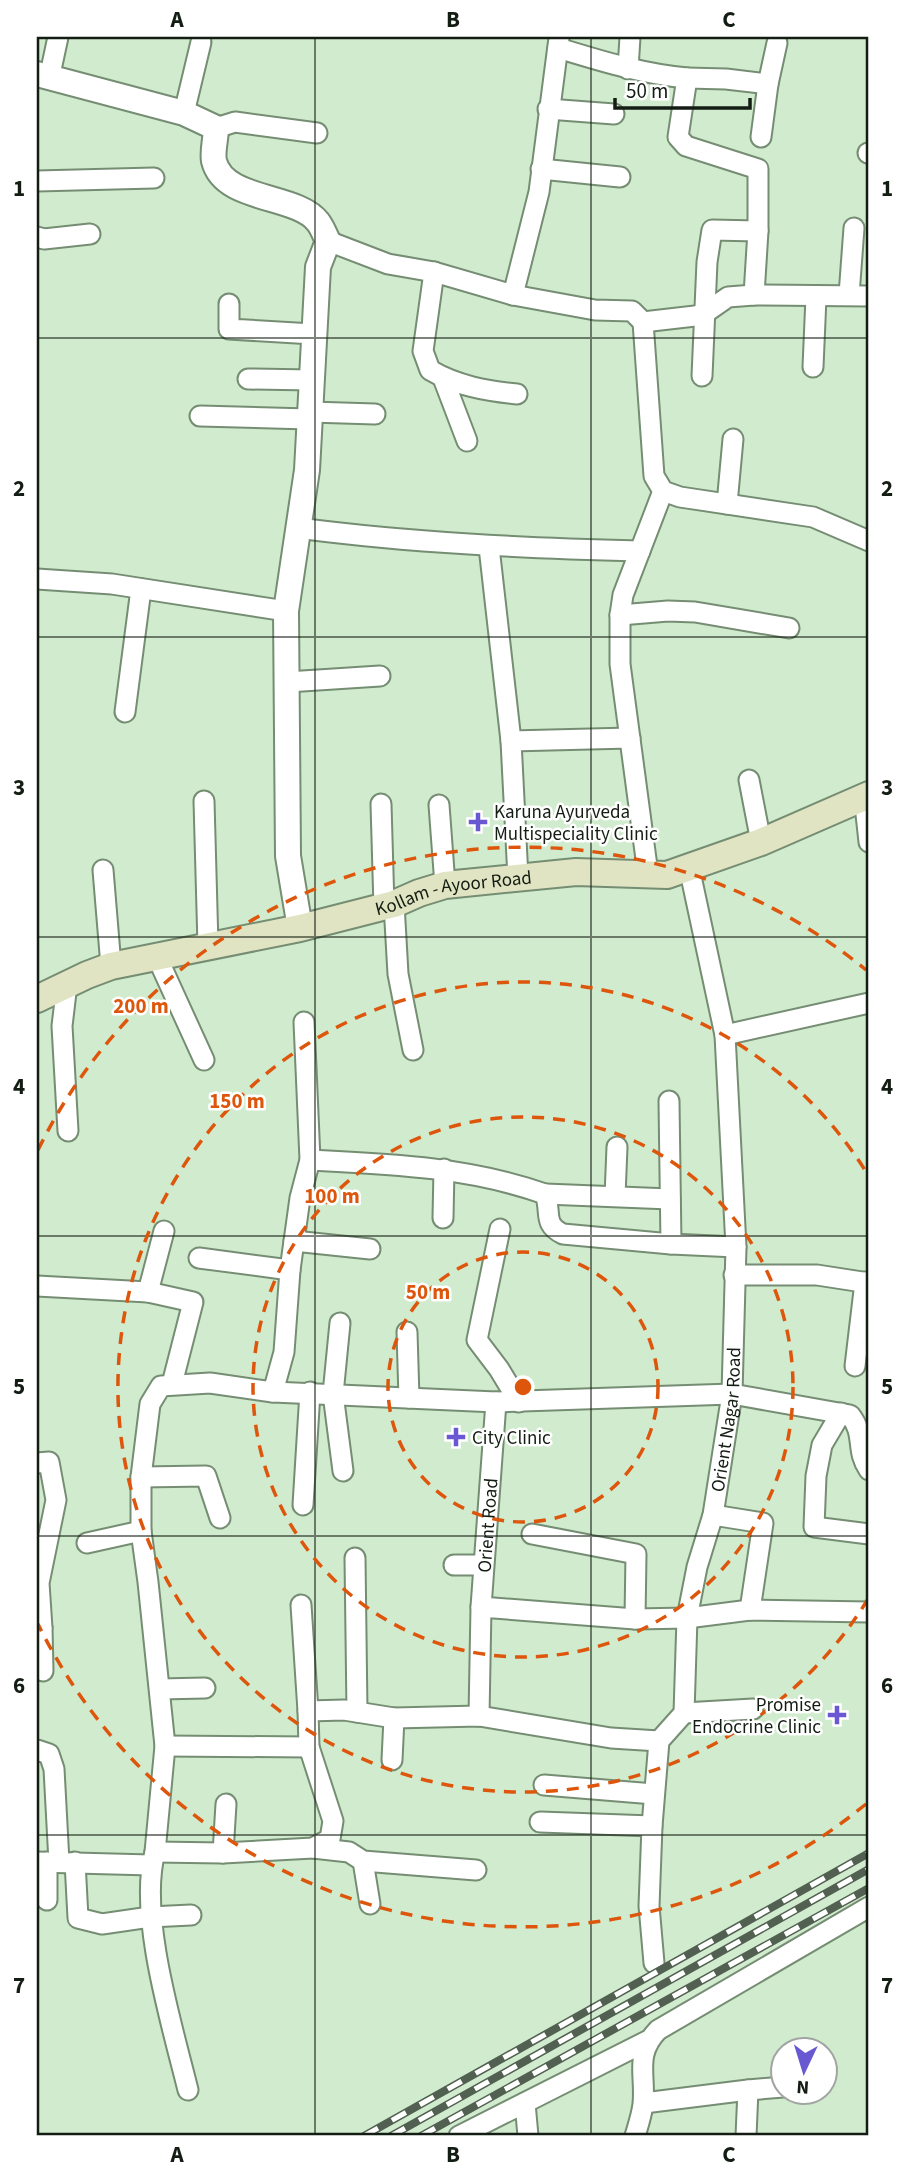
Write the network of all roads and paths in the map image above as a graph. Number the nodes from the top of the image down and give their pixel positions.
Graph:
1 (58, 37) edge
2 (631, 37) edge
3 (201, 42) dead end
4 (559, 43) edge
5 (777, 43) dead end
6 (628, 69) junction
7 (43, 77) edge
8 (687, 78) junction
9 (768, 84) junction
10 (548, 109) junction
11 (184, 113) junction
12 (614, 114) dead end
13 (216, 128) junction
14 (317, 134) dead end
15 (761, 137) dead end
16 (541, 169) junction
17 (620, 177) dead end
18 (154, 178) dead end
19 (37, 181) edge
20 (854, 228) dead end
21 (758, 231) junction
22 (90, 234) dead end
23 (37, 237) edge
24 (327, 241) junction
25 (434, 272) junction
26 (513, 295) junction
27 (754, 295) junction
28 (849, 295) junction
29 (869, 296) edge
30 (816, 297) junction
31 (229, 304) dead end
32 (705, 313) junction
33 (643, 322) junction
34 (313, 334) junction
35 (813, 367) dead end
36 (702, 376) dead end
37 (443, 378) junction
38 (248, 379) dead end
39 (312, 380) junction
40 (517, 394) dead end
41 (375, 414) dead end
42 (200, 416) dead end
43 (309, 416) junction
44 (733, 439) dead end
45 (467, 441) dead end
46 (663, 491) junction
47 (727, 504) junction
48 (298, 528) junction
49 (869, 541) edge
50 (489, 547) junction
51 (640, 551) junction
52 (37, 579) edge
53 (141, 589) junction
54 (286, 611) junction
55 (620, 615) junction
56 (789, 628) dead end
57 (380, 676) dead end
58 (287, 682) junction
59 (125, 712) dead end
60 (630, 738) junction
61 (511, 741) junction
62 (748, 780) dead end
63 (867, 795) edge
64 (204, 801) dead end
65 (381, 804) dead end
66 (439, 805) dead end
67 (761, 842) junction
68 (869, 842) edge
69 (690, 867) junction
70 (103, 870) dead end
71 (649, 874) junction
72 (518, 878) junction
73 (445, 885) junction
74 (389, 905) junction
75 (300, 929) junction
76 (208, 946) junction
77 (158, 957) junction
78 (111, 967) junction
79 (67, 984) junction
80 (37, 999) edge
81 (869, 1003) edge
82 (304, 1022) dead end
83 (725, 1035) junction
84 (414, 1051) dead end
85 (204, 1060) dead end
86 (669, 1101) dead end
87 (68, 1131) dead end
88 (617, 1147) dead end
89 (310, 1160) junction
90 (444, 1169) junction
91 (545, 1194) junction
92 (615, 1196) junction
93 (670, 1199) junction
94 (443, 1218) dead end
95 (500, 1229) dead end
96 (164, 1231) dead end
97 (294, 1241) junction
98 (671, 1244) junction
99 (736, 1247) junction
100 (370, 1249) dead end
101 (199, 1258) dead end
102 (290, 1270) junction
103 (734, 1275) junction
104 (867, 1282) edge
105 (37, 1286) edge
106 (148, 1292) junction
107 (340, 1322) dead end
108 (407, 1332) dead end
109 (855, 1366) dead end
110 (172, 1384) junction
111 (273, 1392) junction
112 (310, 1392) junction
113 (333, 1394) junction
114 (732, 1394) junction
115 (409, 1398) junction
116 (496, 1402) junction
117 (519, 1402) junction
118 (841, 1413) junction
119 (37, 1463) edge
120 (343, 1471) dead end
121 (869, 1471) edge
122 (141, 1477) junction
123 (303, 1505) dead end
124 (713, 1515) junction
125 (220, 1518) dead end
126 (141, 1531) junction
127 (532, 1534) dead end
128 (869, 1534) edge
129 (87, 1543) dead end
130 (355, 1558) dead end
131 (454, 1565) dead end
132 (482, 1565) junction
133 (301, 1605) dead end
134 (481, 1607) junction
135 (750, 1610) junction
136 (869, 1612) edge
137 (687, 1618) junction
138 (635, 1619) junction
139 (40, 1628) edge
140 (43, 1671) dead end
141 (160, 1689) junction
142 (205, 1689) dead end
143 (753, 1709) dead end
144 (308, 1711) junction
145 (356, 1712) junction
146 (684, 1713) junction
147 (480, 1716) junction
148 (394, 1718) junction
149 (659, 1741) junction
150 (164, 1746) junction
151 (309, 1747) junction
152 (37, 1750) edge
153 (392, 1760) dead end
154 (544, 1785) dead end
155 (654, 1794) junction
156 (226, 1804) dead end
157 (540, 1822) dead end
158 (652, 1826) junction
159 (313, 1848) junction
160 (223, 1853) junction
161 (153, 1858) junction
162 (363, 1861) junction
163 (54, 1862) edge
164 (476, 1870) dead end
165 (47, 1900) dead end
166 (370, 1904) dead end
167 (869, 1906) edge
168 (191, 1915) dead end
169 (150, 1917) junction
170 (654, 1963) dead end
171 (647, 2041) junction
172 (769, 2088) edge
173 (188, 2090) dead end
174 (748, 2090) junction
175 (525, 2103) junction
176 (643, 2104) junction
177 (459, 2136) edge
178 (528, 2136) edge
179 (635, 2136) edge
180 (747, 2136) edge

1 - 7 street
2 - 6 street
3 - 11 street
4 - 6 street
4 - 10 street
5 - 9 street
6 - 8 street
7 - 11 street
8 - 9 street
8 - 21 street
9 - 15 street
10 - 12 street
10 - 16 street
11 - 13 street
13 - 14 street
13 - 24 street
16 - 17 street
16 - 26 street
18 - 19 street
20 - 28 street
21 - 27 street
21 - 32 street
22 - 23 street
24 - 25 street
24 - 34 street
25 - 26 street
25 - 37 street
26 - 33 street
27 - 30 street
27 - 32 street
28 - 29 street
28 - 30 street
30 - 35 street
31 - 34 street
32 - 33 street
32 - 36 street
33 - 46 street
34 - 39 street
37 - 40 street
37 - 45 street
38 - 39 street
39 - 43 street
41 - 43 street
42 - 43 street
43 - 48 street
44 - 47 street
46 - 47 street
46 - 51 street
47 - 49 street
48 - 50 street
48 - 54 street
50 - 51 street
50 - 61 street
51 - 55 street
52 - 53 street
53 - 54 street
53 - 59 street
54 - 58 street
55 - 56 street
55 - 60 street
57 - 58 street
58 - 75 street
60 - 61 street
60 - 71 street
61 - 72 street
62 - 67 street
63 - 67 main road, Kollam - Ayoor Road
63 - 68 street
64 - 76 street
65 - 74 street
66 - 73 street
67 - 69 main road, Kollam - Ayoor Road
69 - 71 main road, Kollam - Ayoor Road
69 - 83 street, Orient Nagar Road
70 - 78 street
71 - 72 main road, Kollam - Ayoor Road
72 - 73 main road, Kollam - Ayoor Road
73 - 74 main road, Kollam - Ayoor Road
74 - 75 main road, Kollam - Ayoor Road
74 - 84 street
75 - 76 main road, Kollam - Ayoor Road
76 - 77 main road, Kollam - Ayoor Road
77 - 78 main road, Kollam - Ayoor Road
77 - 85 street
78 - 79 main road, Kollam - Ayoor Road
79 - 80 main road, Kollam - Ayoor Road
79 - 87 street
81 - 83 street
82 - 89 street
83 - 99 street, Orient Nagar Road
86 - 93 street
88 - 92 street
89 - 90 street
89 - 97 street
90 - 91 street
90 - 94 street
91 - 92 street
91 - 98 street
92 - 93 street
93 - 98 street
95 - 117 street
96 - 106 street
97 - 100 street
97 - 102 street
98 - 99 street
99 - 103 street, Orient Nagar Road
101 - 102 street
102 - 111 street
103 - 104 street
103 - 114 street, Orient Nagar Road
104 - 109 street
105 - 106 street
106 - 110 street
107 - 113 street
108 - 115 street
110 - 111 street
110 - 122 street
111 - 112 street
112 - 113 street
112 - 123 street
113 - 115 street
113 - 120 street
114 - 117 street
114 - 118 street
114 - 124 street, Orient Nagar Road
115 - 116 street
116 - 117 street
116 - 132 street, Orient Road
118 - 121 street
118 - 128 street
119 - 139 street
122 - 125 street
122 - 126 street
124 - 135 street
124 - 137 street, Orient Nagar Road
126 - 129 street
126 - 141 street
127 - 138 street
130 - 145 street
131 - 132 street
132 - 134 street, Orient Road
133 - 144 street
134 - 138 street
134 - 147 street, Orient Road
135 - 136 street
135 - 137 street
137 - 138 street
137 - 146 street, Orient Nagar Road
139 - 140 street
141 - 142 street
141 - 150 street
143 - 146 street
144 - 145 street
144 - 151 street
145 - 148 street
146 - 149 street
147 - 148 street
147 - 149 street
148 - 153 street
149 - 155 street
150 - 151 street
150 - 161 street
151 - 159 street
152 - 163 street
154 - 155 street
155 - 158 street
156 - 160 street
157 - 158 street
158 - 170 street
159 - 160 street
159 - 162 street
160 - 161 street
161 - 163 street
161 - 169 street
162 - 164 street
162 - 166 street
163 - 165 street
163 - 169 street
167 - 171 street
168 - 169 street
169 - 173 street
171 - 175 street
171 - 176 street
172 - 174 street
174 - 176 street
174 - 180 street
175 - 177 street
175 - 178 street
176 - 179 street

